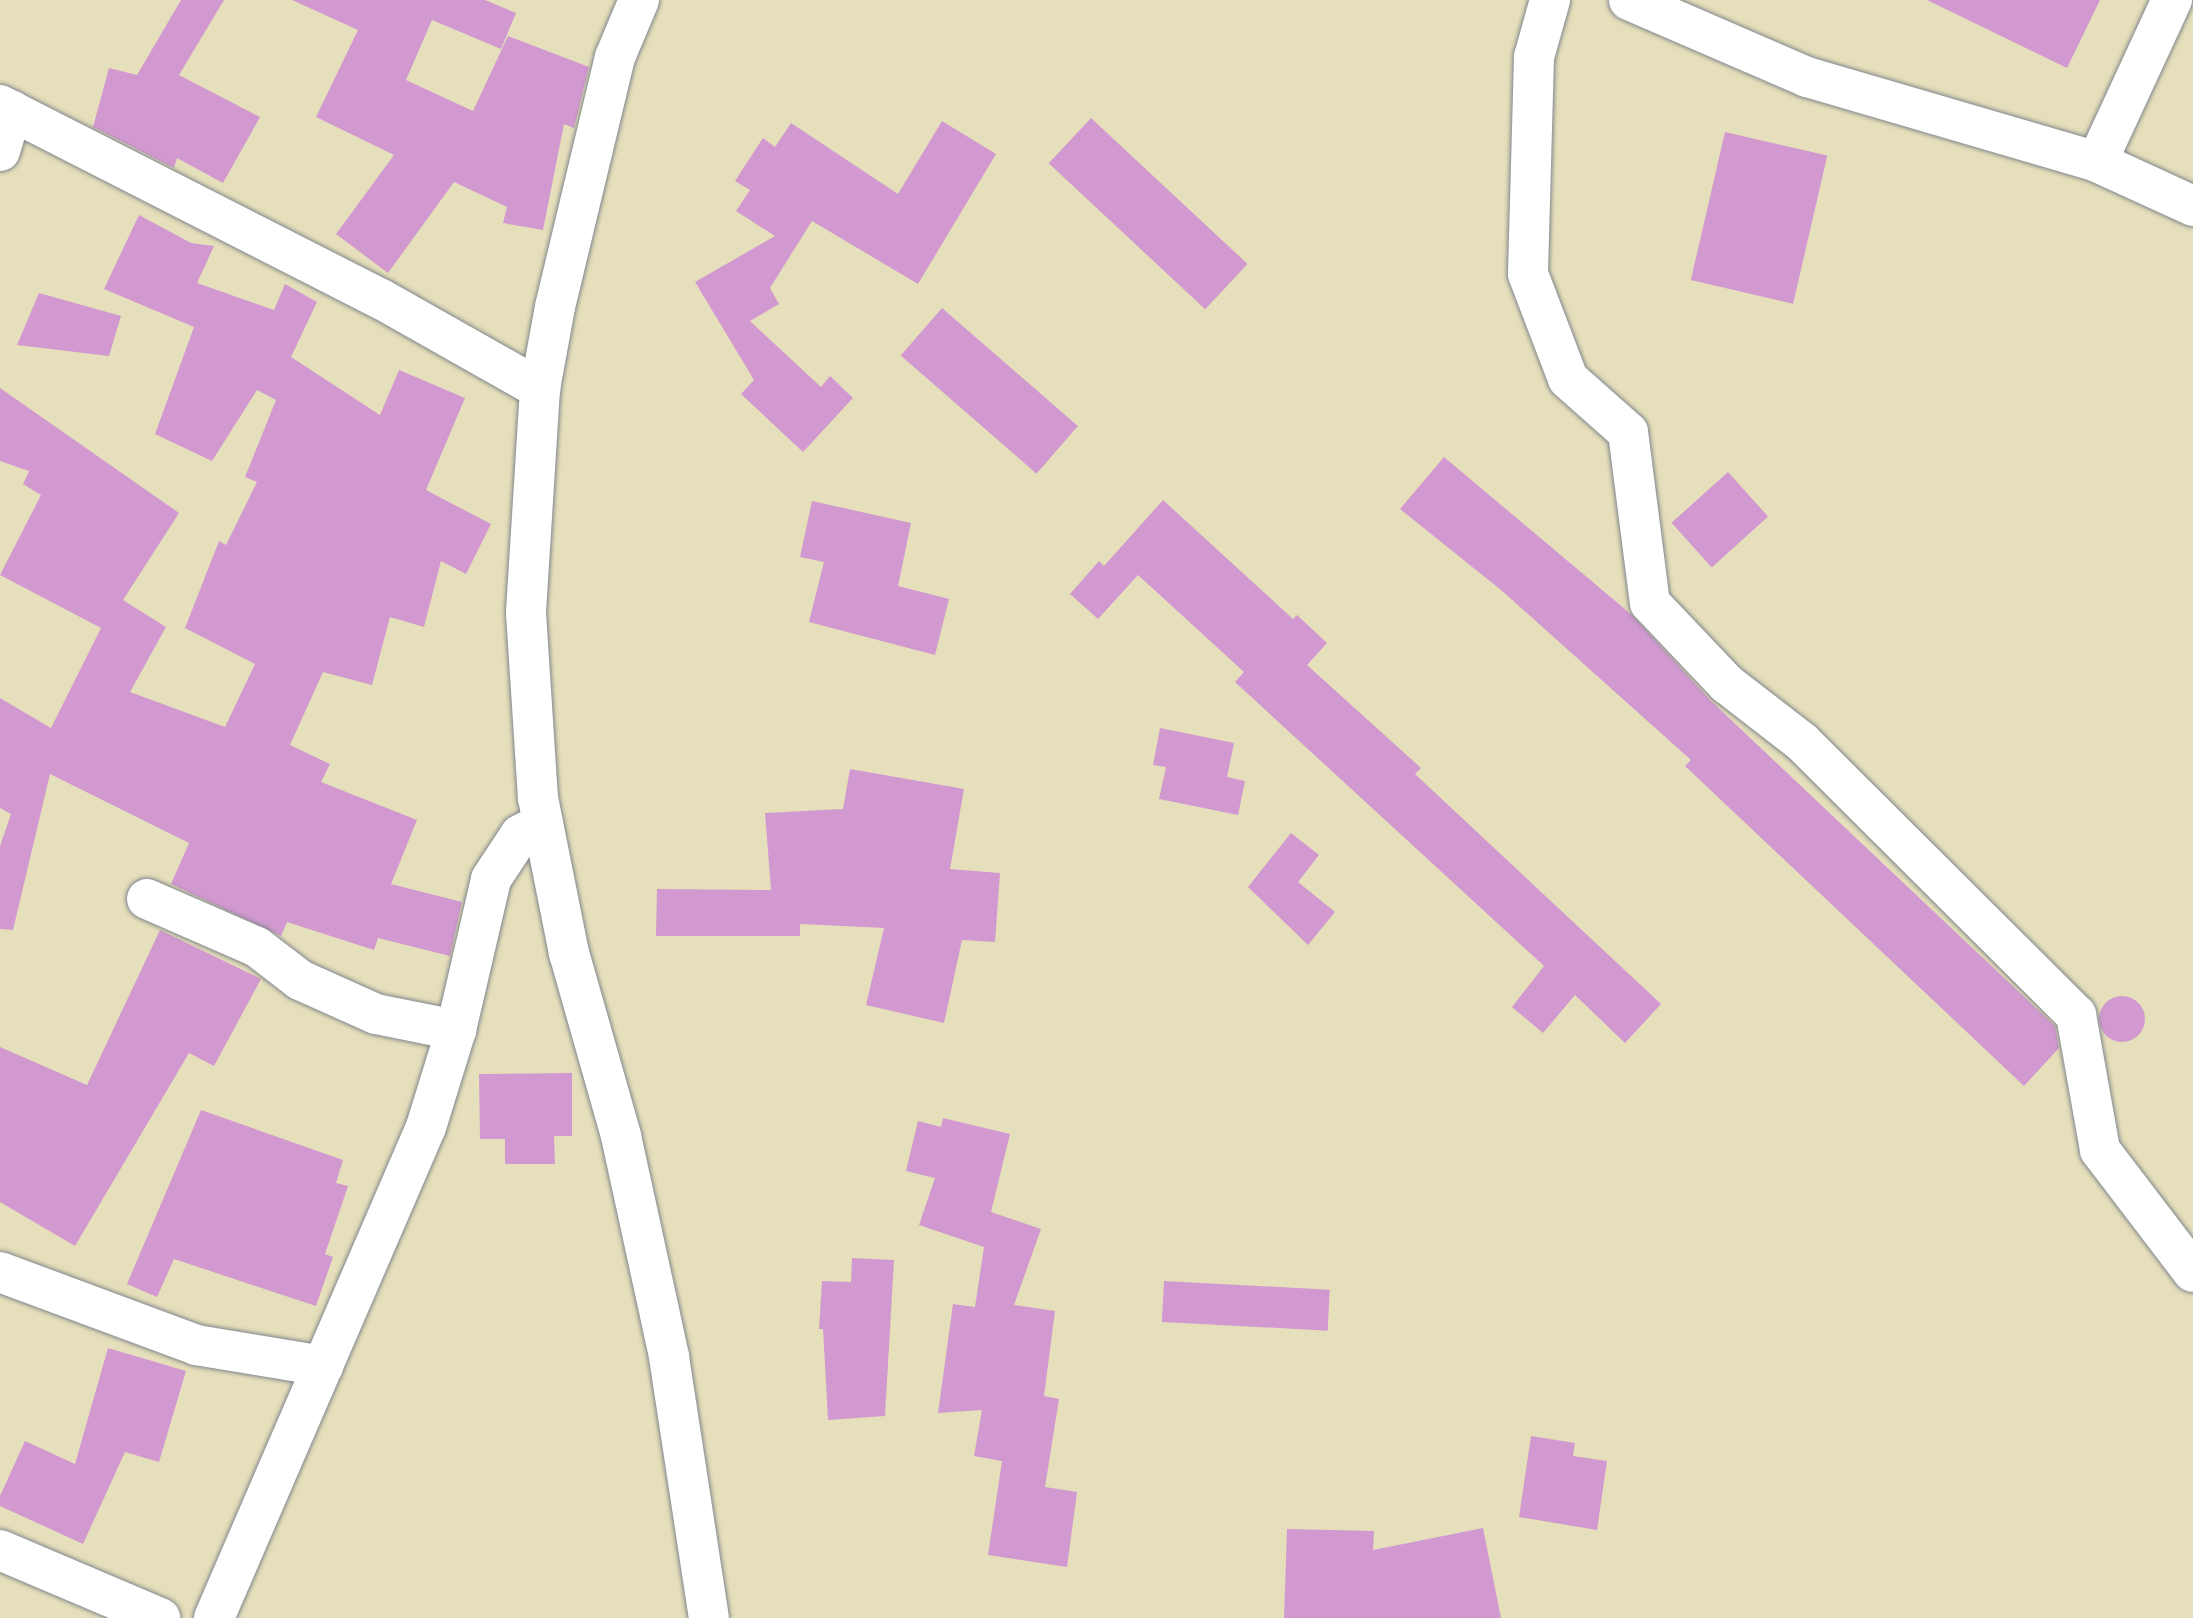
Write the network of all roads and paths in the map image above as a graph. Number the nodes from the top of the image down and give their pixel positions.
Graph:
1 (639, 0) edge
2 (1550, 0) edge
3 (1629, 0) edge
4 (2172, 0) edge
5 (6, 108) edge
6 (0, 151) edge
7 (2097, 162) junction
8 (2193, 206) edge
9 (540, 389) junction
10 (543, 823) junction
11 (147, 899) dead end
12 (456, 1030) junction
13 (0, 1272) edge
14 (2193, 1272) edge
15 (323, 1366) junction
16 (0, 1550) edge
17 (160, 1618) edge
18 (214, 1618) edge
19 (709, 1618) edge

1 - 9 street
2 - 14 street
3 - 7 street
4 - 7 street
5 - 6 street
5 - 9 street
7 - 8 street
9 - 10 street
10 - 12 street
10 - 19 street
11 - 12 street
12 - 15 street
13 - 15 street
15 - 18 street
16 - 17 street

